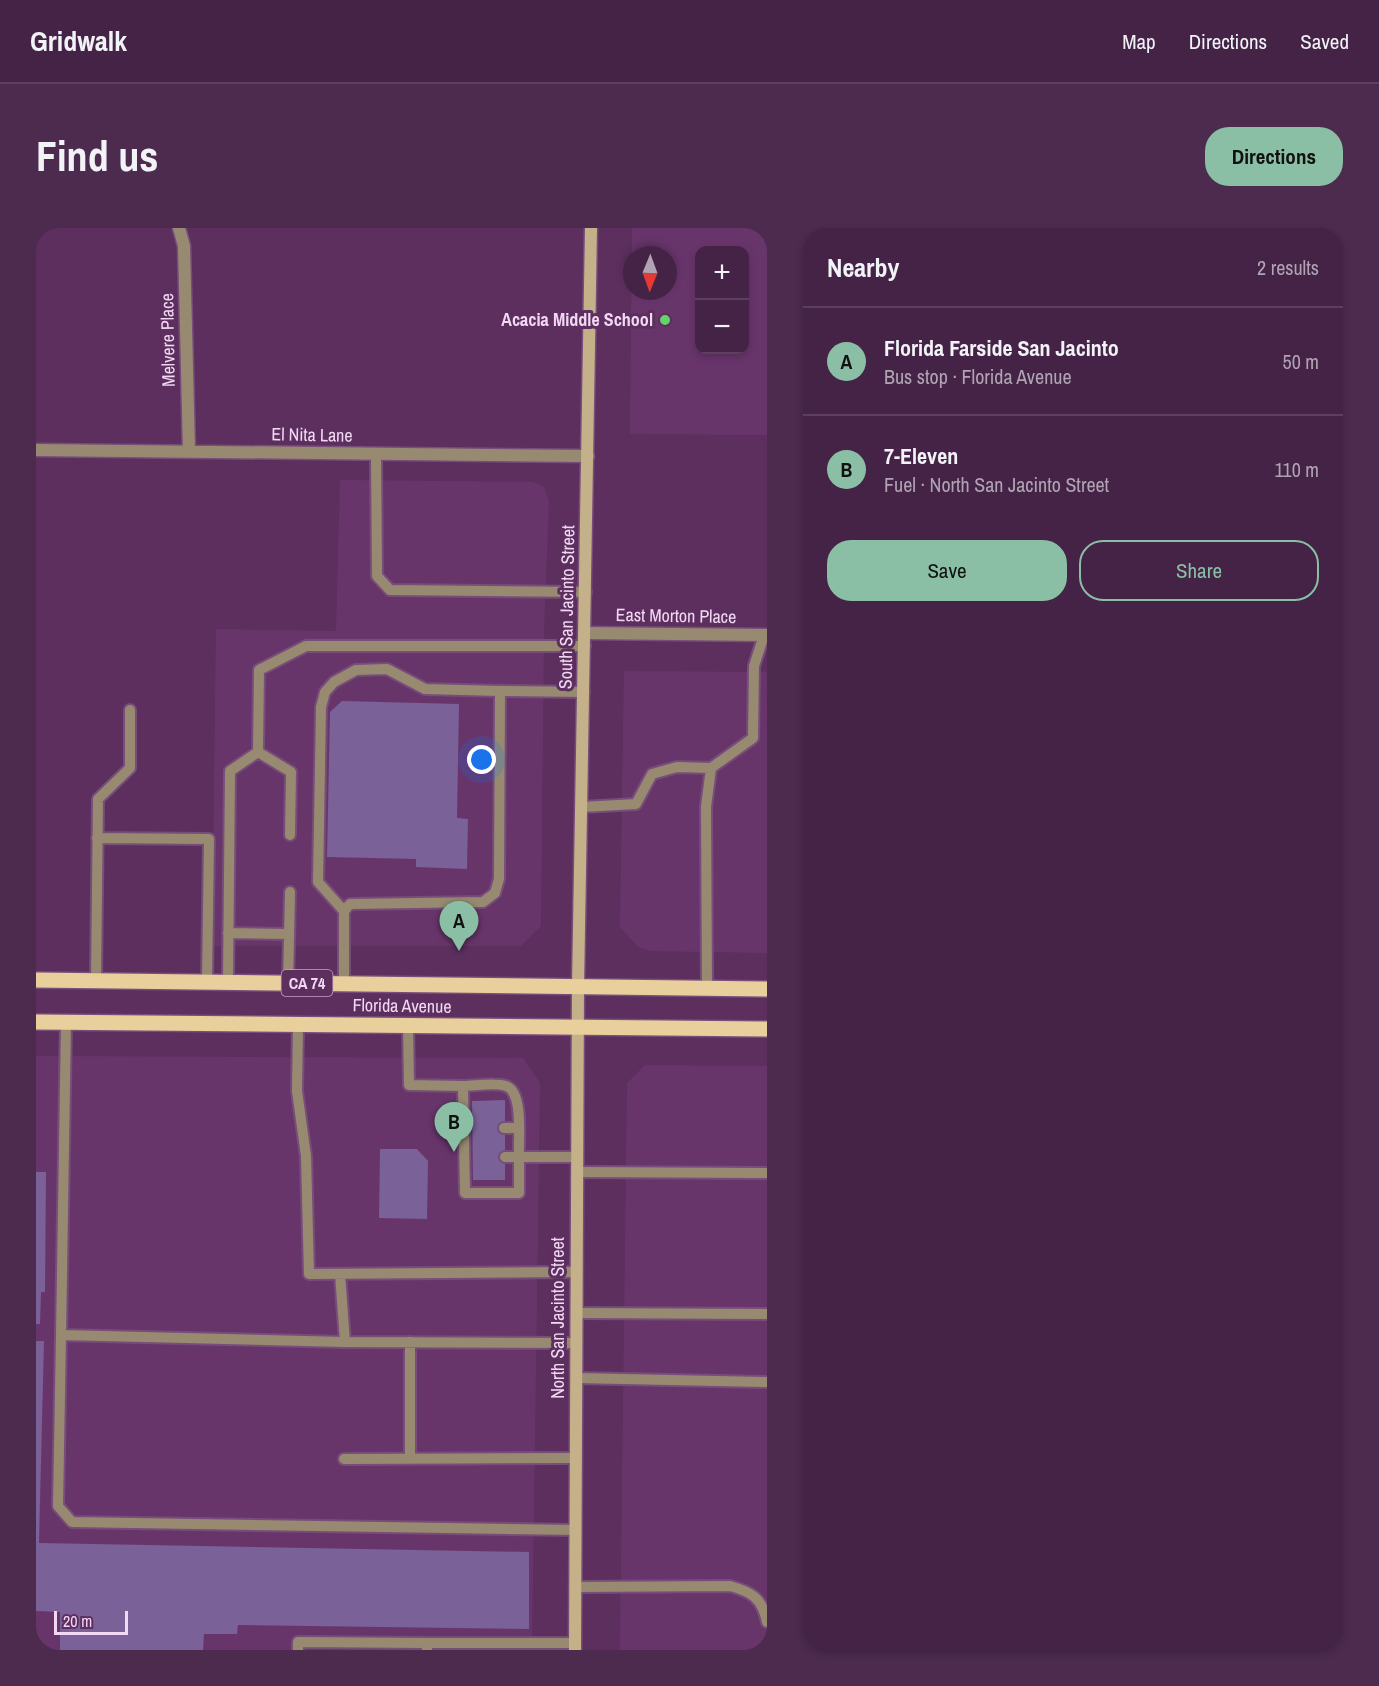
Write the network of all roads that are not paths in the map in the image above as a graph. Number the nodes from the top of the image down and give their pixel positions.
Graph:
1 (179, 228) edge
2 (591, 228) edge
3 (36, 450) edge
4 (189, 451) junction
5 (376, 454) junction
6 (588, 456) junction
7 (586, 592) junction
8 (765, 635) edge
9 (585, 640) junction
10 (500, 691) junction
11 (584, 692) junction
12 (130, 711) dead end
13 (258, 752) junction
14 (711, 768) junction
15 (582, 807) junction
16 (290, 835) dead end
17 (97, 838) junction
18 (290, 892) dead end
19 (344, 911) junction
20 (228, 933) junction
21 (289, 934) junction
22 (36, 980) edge
23 (96, 981) junction
24 (207, 982) junction
25 (228, 982) junction
26 (288, 983) junction
27 (344, 984) junction
28 (578, 987) junction
29 (706, 988) junction
30 (767, 988) edge
31 (36, 1022) edge
32 (66, 1022) junction
33 (298, 1024) junction
34 (408, 1026) junction
35 (578, 1029) junction
36 (767, 1029) edge
37 (463, 1086) junction
38 (504, 1128) dead end
39 (518, 1128) junction
40 (505, 1156) dead end
41 (519, 1157) junction
42 (577, 1157) junction
43 (577, 1172) junction
44 (767, 1173) edge
45 (576, 1272) junction
46 (340, 1274) junction
47 (576, 1313) junction
48 (767, 1314) edge
49 (61, 1335) junction
50 (345, 1342) junction
51 (410, 1342) junction
52 (576, 1343) junction
53 (576, 1378) junction
54 (767, 1382) edge
55 (575, 1458) junction
56 (344, 1459) dead end
57 (410, 1459) junction
58 (576, 1530) junction
59 (575, 1587) junction
60 (767, 1622) edge
61 (427, 1646) edge
62 (575, 1646) edge
63 (298, 1650) edge

1 - 4 street, Melvere Place
2 - 6 main road, South San Jacinto Street
3 - 4 street, El Nita Lane
4 - 5 street, El Nita Lane
5 - 6 street, El Nita Lane
5 - 7 lane
6 - 7 main road, South San Jacinto Street
7 - 9 main road, South San Jacinto Street
8 - 9 street, East Morton Place
8 - 14 lane
9 - 11 main road, South San Jacinto Street
9 - 13 lane
10 - 11 lane
10 - 19 lane
10 - 19 lane
11 - 15 main road, South San Jacinto Street
12 - 17 lane
13 - 16 lane
13 - 20 lane
14 - 15 lane
14 - 29 lane
15 - 28 main road, South San Jacinto Street
17 - 23 lane
17 - 24 lane
18 - 21 lane
19 - 27 lane
20 - 21 lane
20 - 25 lane
21 - 26 lane
22 - 23 main road, Florida Avenue / CA 74
23 - 24 main road, Florida Avenue / CA 74
24 - 25 main road, Florida Avenue / CA 74
25 - 26 main road, Florida Avenue / CA 74
26 - 27 main road, Florida Avenue / CA 74
27 - 28 main road, Florida Avenue / CA 74
28 - 29 main road, Florida Avenue / CA 74
28 - 35 main road, North San Jacinto Street
29 - 30 main road, Florida Avenue / CA 74
31 - 32 main road, Florida Avenue
32 - 33 main road, Florida Avenue
32 - 49 lane
33 - 34 main road, Florida Avenue
33 - 46 lane
34 - 35 main road, Florida Avenue
34 - 37 lane
35 - 36 main road, Florida Avenue
35 - 42 main road, North San Jacinto Street
37 - 39 lane
37 - 41 lane
38 - 39 lane
39 - 41 lane
40 - 41 lane
41 - 42 lane
42 - 43 main road, North San Jacinto Street
43 - 44 lane
43 - 45 main road, North San Jacinto Street
45 - 46 lane
45 - 47 main road, North San Jacinto Street
46 - 50 lane
47 - 48 lane
47 - 52 main road, North San Jacinto Street
49 - 50 lane
49 - 58 lane
50 - 51 lane
51 - 52 lane
51 - 57 lane
52 - 53 main road, North San Jacinto Street
53 - 54 lane
53 - 55 main road, North San Jacinto Street
55 - 57 lane
55 - 58 main road, North San Jacinto Street
56 - 57 lane
58 - 59 main road, North San Jacinto Street
59 - 60 lane
59 - 62 main road, North San Jacinto Street
61 - 62 lane
61 - 63 lane

